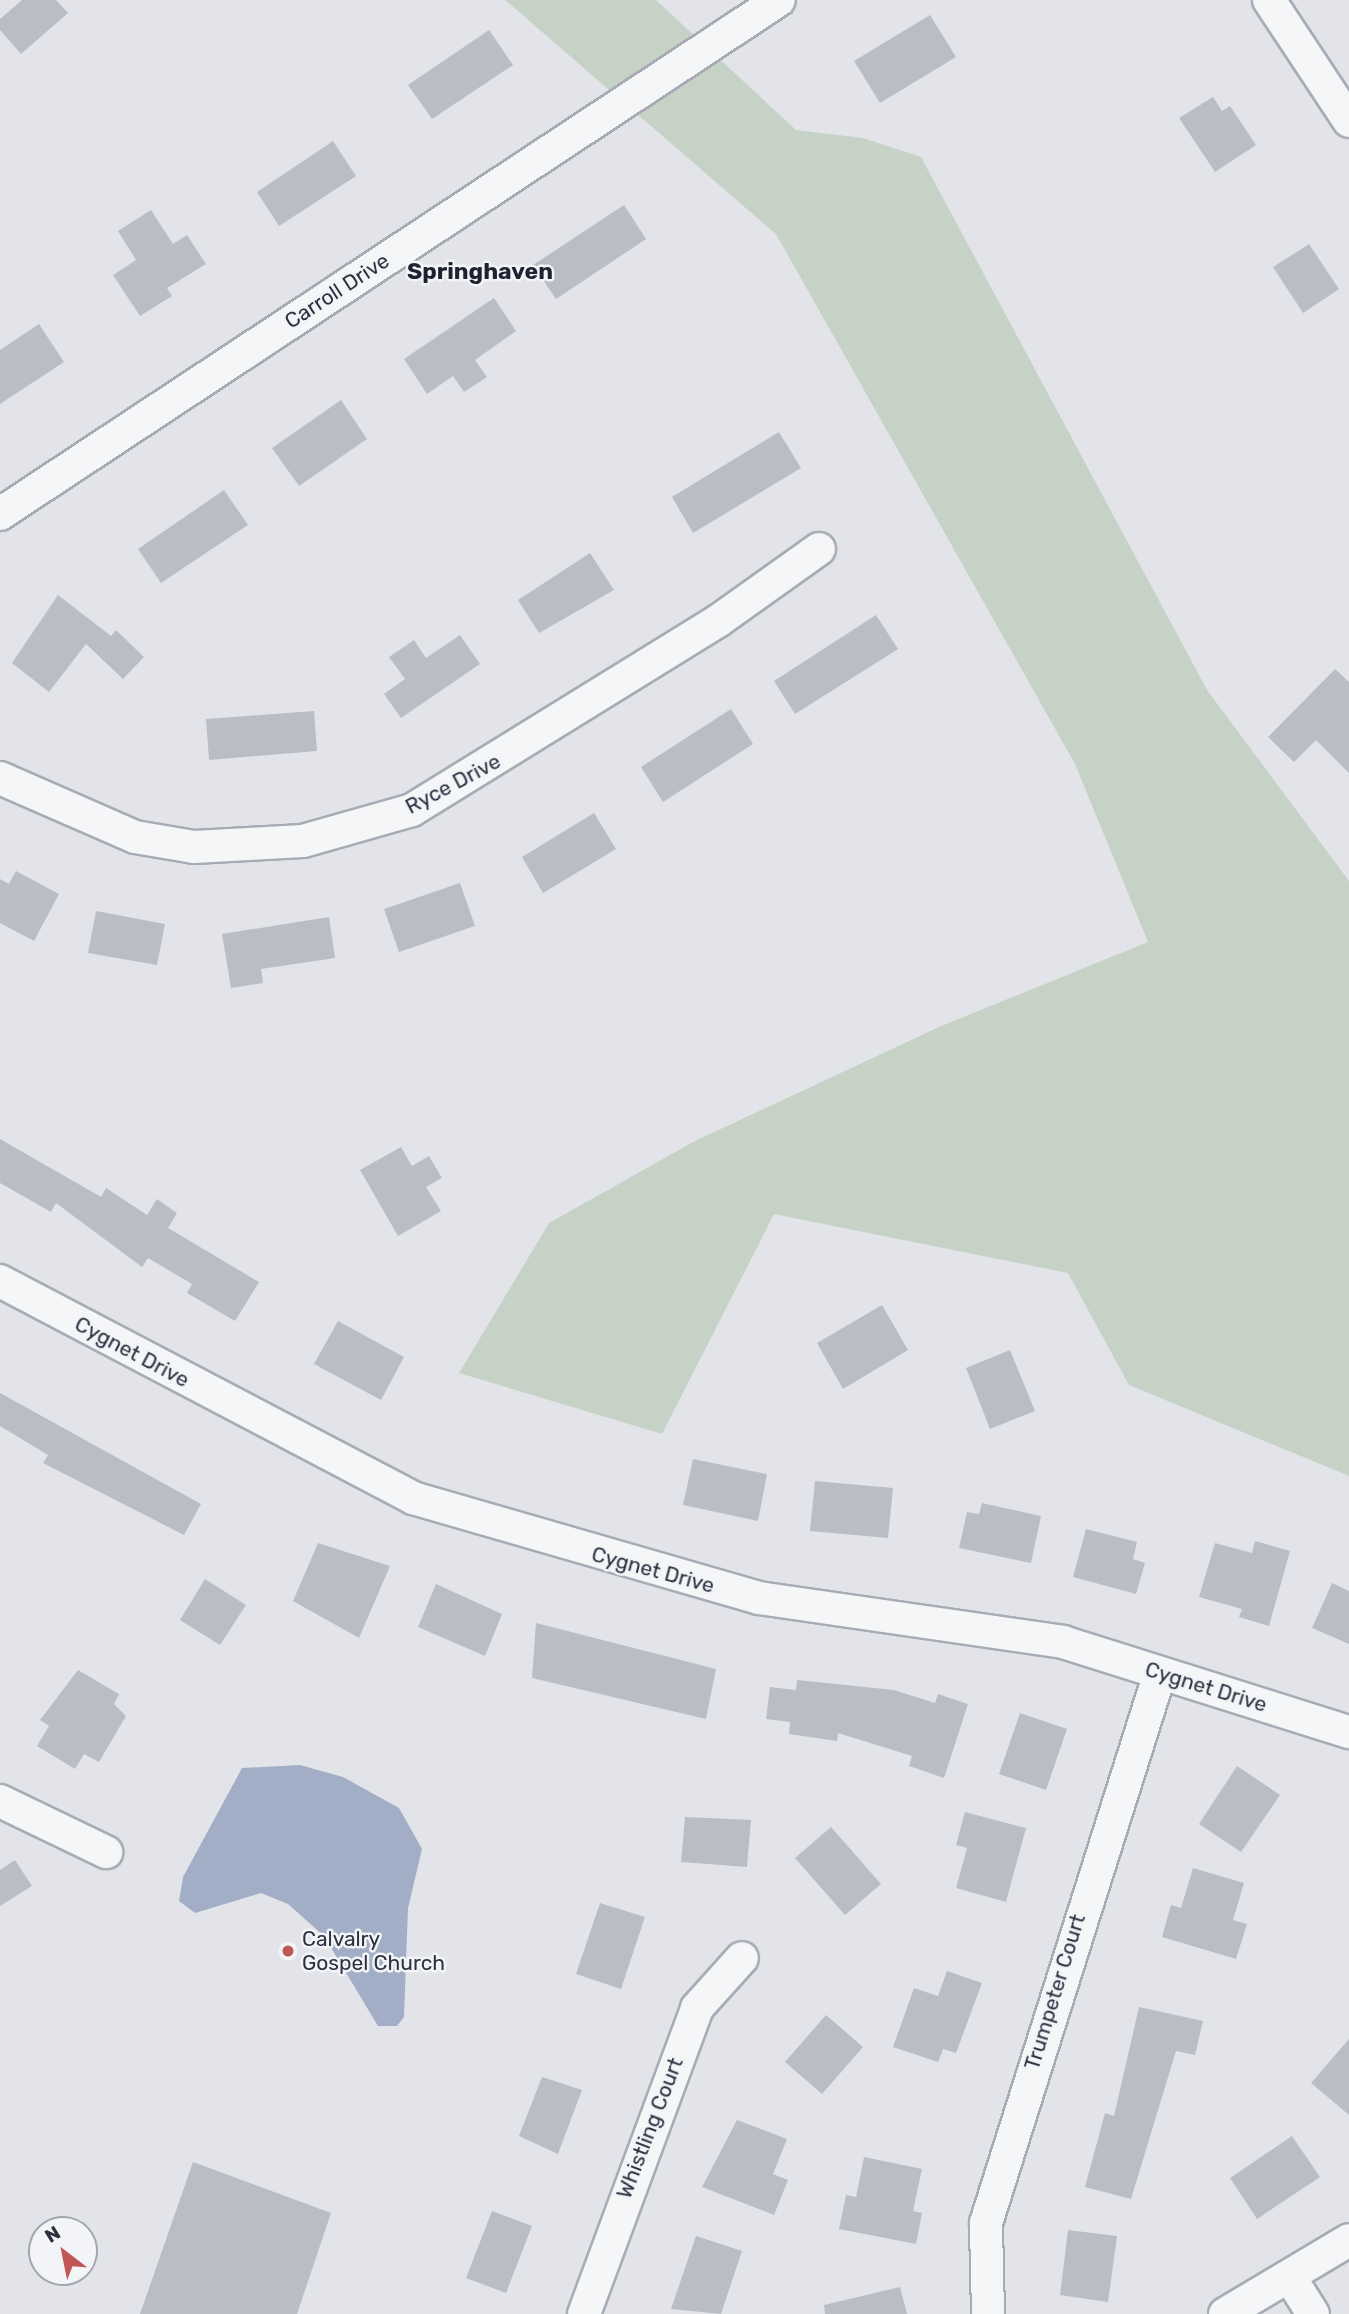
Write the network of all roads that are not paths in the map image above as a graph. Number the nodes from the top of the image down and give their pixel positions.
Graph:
1 (779, 0) edge
2 (1269, 0) edge
3 (1349, 121) edge
4 (0, 514) edge
5 (820, 549) dead end
6 (0, 778) edge
7 (0, 1281) edge
8 (1159, 1675) junction
9 (1349, 1732) edge
10 (0, 1801) edge
11 (106, 1852) dead end
12 (743, 1958) dead end
13 (1349, 2240) edge
14 (1291, 2279) junction
15 (584, 2314) edge
16 (988, 2314) edge
17 (1225, 2314) edge
18 (1313, 2314) edge

1 - 4 street, Carroll Drive
2 - 3 street
5 - 6 street, Ryce Drive
7 - 8 street, Cygnet Drive
8 - 9 street, Cygnet Drive
8 - 16 street, Trumpeter Court
10 - 11 street
12 - 15 street, Whistling Court
13 - 14 street
14 - 17 street
14 - 18 street

